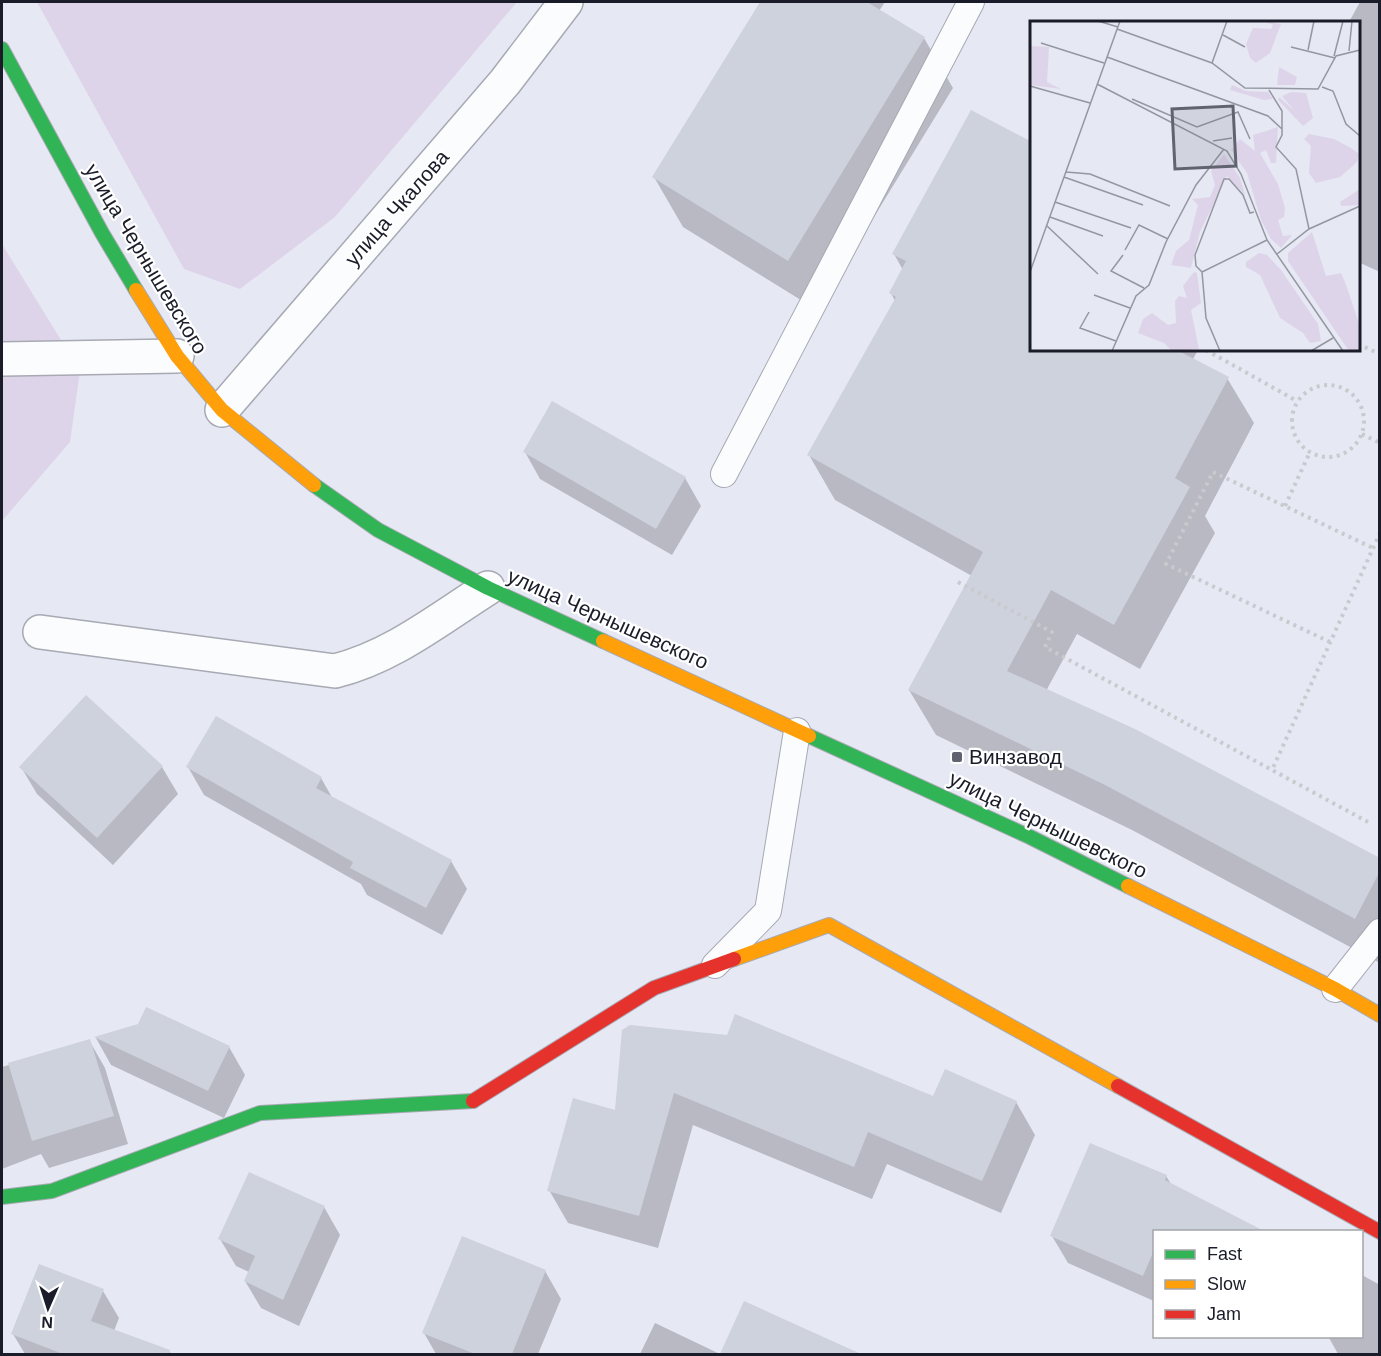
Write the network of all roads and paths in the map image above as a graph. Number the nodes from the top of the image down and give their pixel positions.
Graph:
1 (566, 2) edge
2 (972, 2) edge
3 (2, 49) edge
4 (1360, 344) edge
5 (1208, 351) edge
6 (1380, 354) edge
7 (177, 356) junction
8 (2, 359) edge
9 (1297, 401) junction
10 (222, 410) junction
11 (1362, 434) junction
12 (1380, 443) edge
13 (1310, 452) junction
14 (724, 474) dead end
15 (1285, 506) junction
16 (1380, 533) edge
17 (1373, 548) junction
18 (958, 582) dead end
19 (488, 588) junction
20 (40, 632) dead end
21 (1330, 642) junction
22 (798, 731) junction
23 (1272, 770) junction
24 (1368, 822) dead end
25 (1380, 932) edge
26 (714, 967) junction
27 (1335, 989) junction
28 (1380, 1015) edge
29 (2, 1197) edge
30 (1380, 1232) edge

1 - 10 street, улица Чкалова
2 - 14 lane
3 - 7 main road, улица Чернышевского
4 - 6 path
5 - 9 path
7 - 8 street
7 - 10 main road, улица Чернышевского
9 - 11 path
9 - 13 path
10 - 19 main road, улица Чернышевского
11 - 12 path
11 - 13 path
13 - 15 path
15 - 17 path
15 - 21 path
16 - 17 path
17 - 21 path
18 - 23 path
19 - 20 street
19 - 22 main road, улица Чернышевского
21 - 23 path
22 - 26 lane
22 - 27 main road, улица Чернышевского
23 - 24 path
25 - 27 lane
26 - 29 main road
26 - 30 main road
27 - 28 main road, улица Чернышевского

